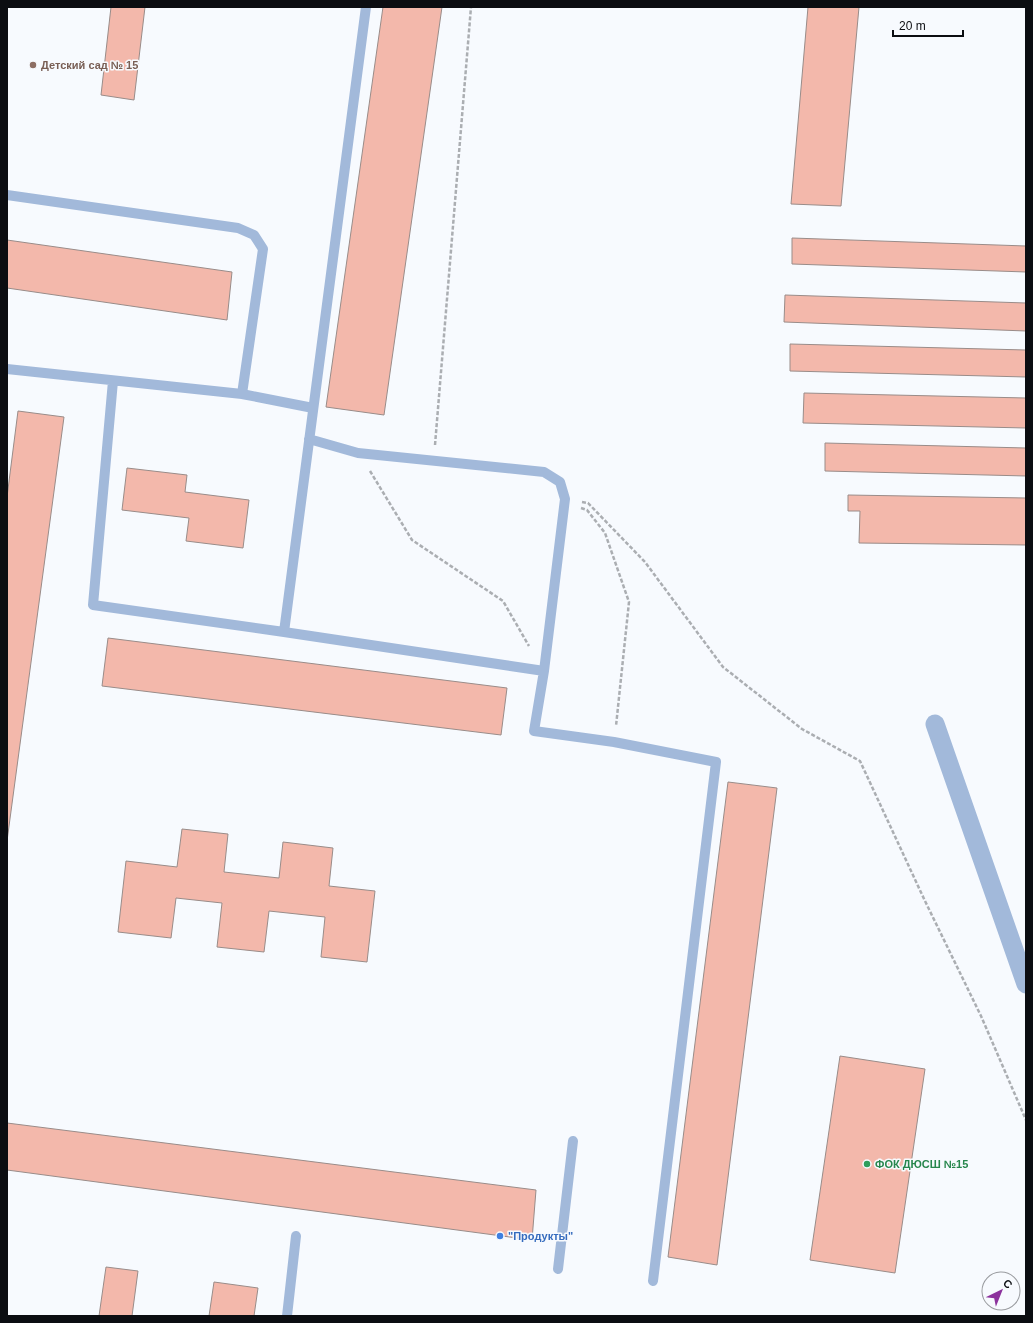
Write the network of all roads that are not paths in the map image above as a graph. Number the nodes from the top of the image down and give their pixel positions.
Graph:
1 (366, 7) edge
2 (7, 195) edge
3 (7, 369) edge
4 (113, 381) junction
5 (242, 394) junction
6 (313, 408) junction
7 (309, 439) junction
8 (284, 632) junction
9 (544, 671) junction
10 (935, 724) dead end
11 (1026, 984) edge
12 (573, 1141) dead end
13 (296, 1236) dead end
14 (558, 1269) dead end
15 (653, 1281) dead end
16 (287, 1316) edge

1 - 6 lane
2 - 5 lane
3 - 4 lane
4 - 5 lane
4 - 8 lane
5 - 6 lane
6 - 7 lane
7 - 8 lane
7 - 9 lane
8 - 9 lane
9 - 15 lane
10 - 11 street
12 - 14 lane
13 - 16 lane

